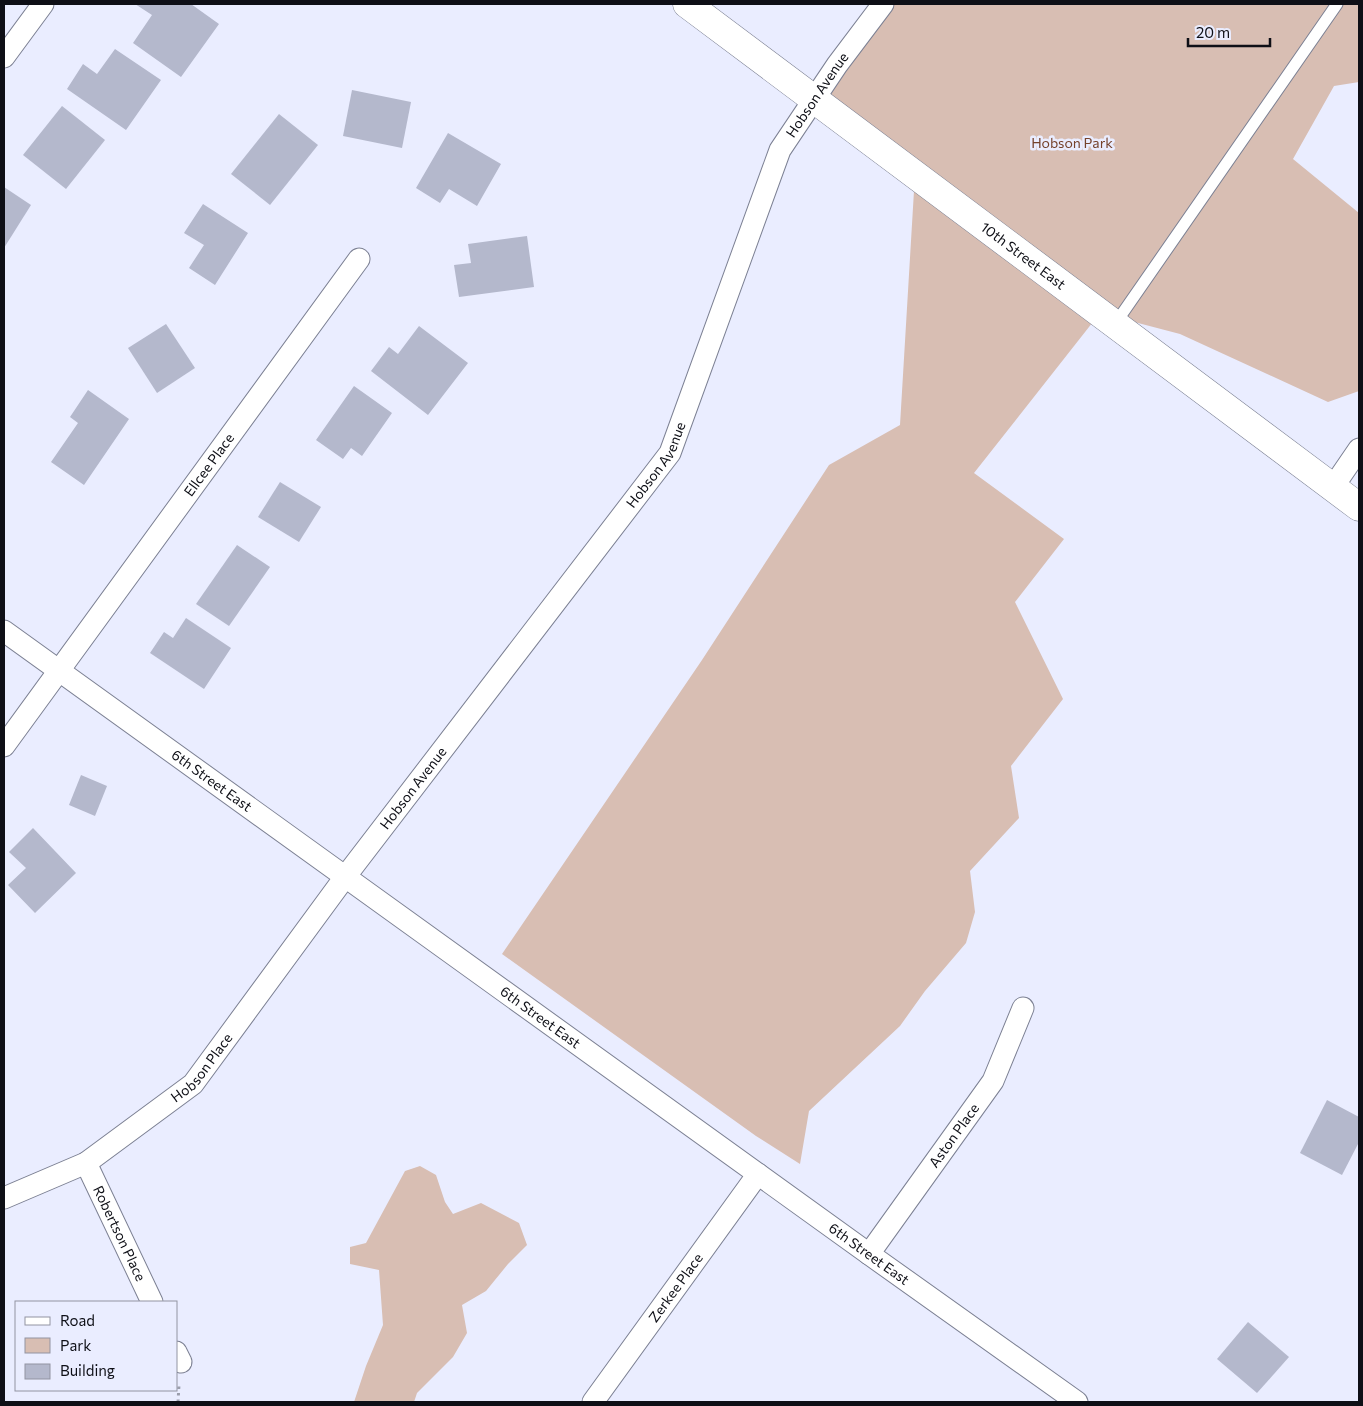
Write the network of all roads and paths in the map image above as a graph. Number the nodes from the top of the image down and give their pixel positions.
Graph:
1 (43, 4) edge
2 (687, 4) edge
3 (883, 4) edge
4 (1337, 4) edge
5 (4, 57) edge
6 (814, 99) junction
7 (358, 259) dead end
8 (1115, 324) junction
9 (1359, 449) edge
10 (1333, 487) junction
11 (1359, 507) edge
12 (4, 631) edge
13 (59, 671) junction
14 (4, 746) edge
15 (345, 877) junction
16 (1023, 1008) dead end
17 (86, 1163) junction
18 (758, 1174) junction
19 (4, 1198) edge
20 (869, 1254) junction
21 (152, 1301) edge
22 (593, 1402) edge
23 (1078, 1402) edge

1 - 5 street
2 - 6 street, 10th Street East
3 - 6 street, Hobson Avenue
4 - 8 lane
6 - 8 street, 10th Street East
6 - 15 street, Hobson Avenue
7 - 13 street, Ellcee Place
8 - 10 street, 10th Street East
9 - 10 street
10 - 11 street, 10th Street East
12 - 13 street, 6th Street East
13 - 14 street, Ellcee Place
13 - 15 street, 6th Street East
15 - 17 street, Hobson Place
15 - 18 street, 6th Street East
16 - 20 street, Aston Place
17 - 19 street, Hobson Place
17 - 21 street, Robertson Place
18 - 20 street, 6th Street East
18 - 22 street, Zerkee Place
20 - 23 street, 6th Street East

